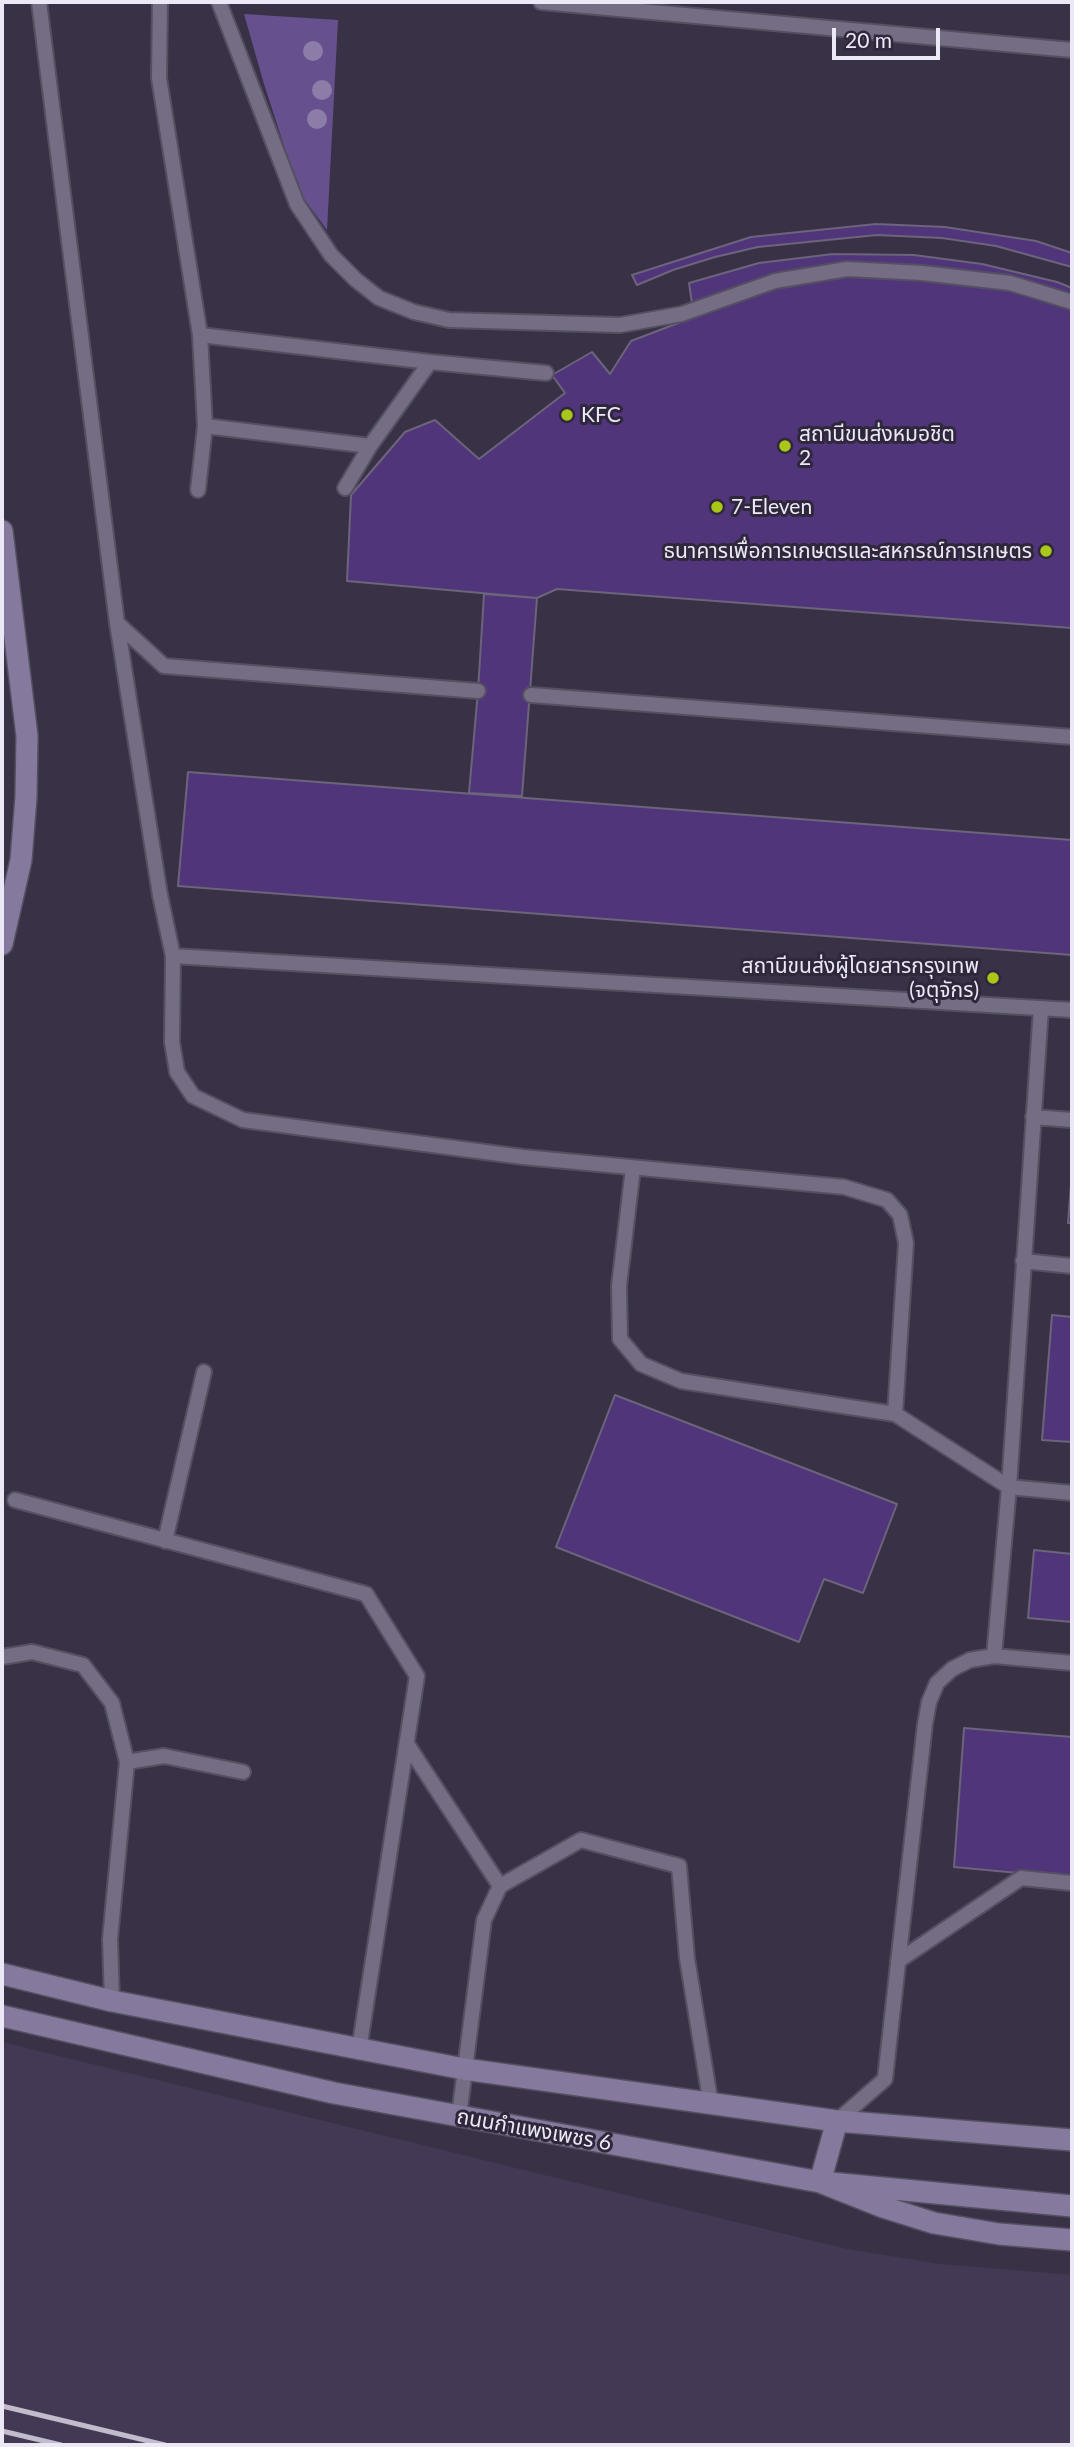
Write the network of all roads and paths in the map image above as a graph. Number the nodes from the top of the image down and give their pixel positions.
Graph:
1 (39, 2) edge
2 (160, 2) edge
3 (219, 2) edge
4 (541, 2) edge
5 (1072, 50) edge
6 (1072, 302) edge
7 (200, 335) junction
8 (430, 362) junction
9 (546, 373) dead end
10 (205, 425) junction
11 (370, 446) junction
12 (345, 488) dead end
13 (198, 490) dead end
14 (2, 531) edge
15 (117, 623) junction
16 (478, 691) dead end
17 (531, 695) dead end
18 (1072, 737) edge
19 (2, 944) edge
20 (173, 956) junction
21 (1041, 1008) junction
22 (1072, 1010) edge
23 (1033, 1116) junction
24 (1072, 1120) edge
25 (634, 1168) junction
26 (1023, 1261) junction
27 (1072, 1266) edge
28 (204, 1372) dead end
29 (894, 1414) junction
30 (1009, 1487) junction
31 (1072, 1493) edge
32 (15, 1500) dead end
33 (165, 1541) junction
34 (994, 1656) junction
35 (2, 1657) edge
36 (1072, 1663) edge
37 (407, 1744) junction
38 (127, 1762) junction
39 (243, 1772) dead end
40 (1072, 1883) edge
41 (500, 1886) junction
42 (898, 1961) junction
43 (2, 1974) edge
44 (112, 2001) junction
45 (2, 2016) edge
46 (359, 2050) junction
47 (464, 2068) junction
48 (711, 2105) junction
49 (459, 2116) junction
50 (837, 2121) junction
51 (1072, 2140) edge
52 (820, 2182) junction
53 (1072, 2206) edge
54 (1072, 2240) edge

1 - 15 lane
2 - 7 lane
3 - 6 lane
4 - 5 lane
7 - 8 lane
7 - 10 lane
8 - 9 lane
8 - 11 lane
10 - 11 lane
10 - 13 lane
11 - 12 lane
14 - 19 street
15 - 16 lane
15 - 20 lane
17 - 18 lane
20 - 21 lane
20 - 25 lane
21 - 22 lane
21 - 23 lane
23 - 24 lane
23 - 26 lane
25 - 29 lane
25 - 29 lane
26 - 27 lane
26 - 30 lane
28 - 33 lane
29 - 30 lane
30 - 31 lane
30 - 34 lane
32 - 33 lane
33 - 37 lane
34 - 36 lane
34 - 42 lane
35 - 38 lane
37 - 41 lane
37 - 46 lane
38 - 39 lane
38 - 44 lane
40 - 42 lane
41 - 47 lane
41 - 48 lane
42 - 50 lane
43 - 44 street
44 - 46 street
45 - 49 street, ถนนกำแพงเพชร 6
46 - 47 street
47 - 48 street
47 - 49 lane
48 - 50 street
49 - 52 street, ถนนกำแพงเพชร 6
50 - 51 street
50 - 52 street
52 - 53 street, ถนนกำแพงเพชร 6
52 - 54 street

